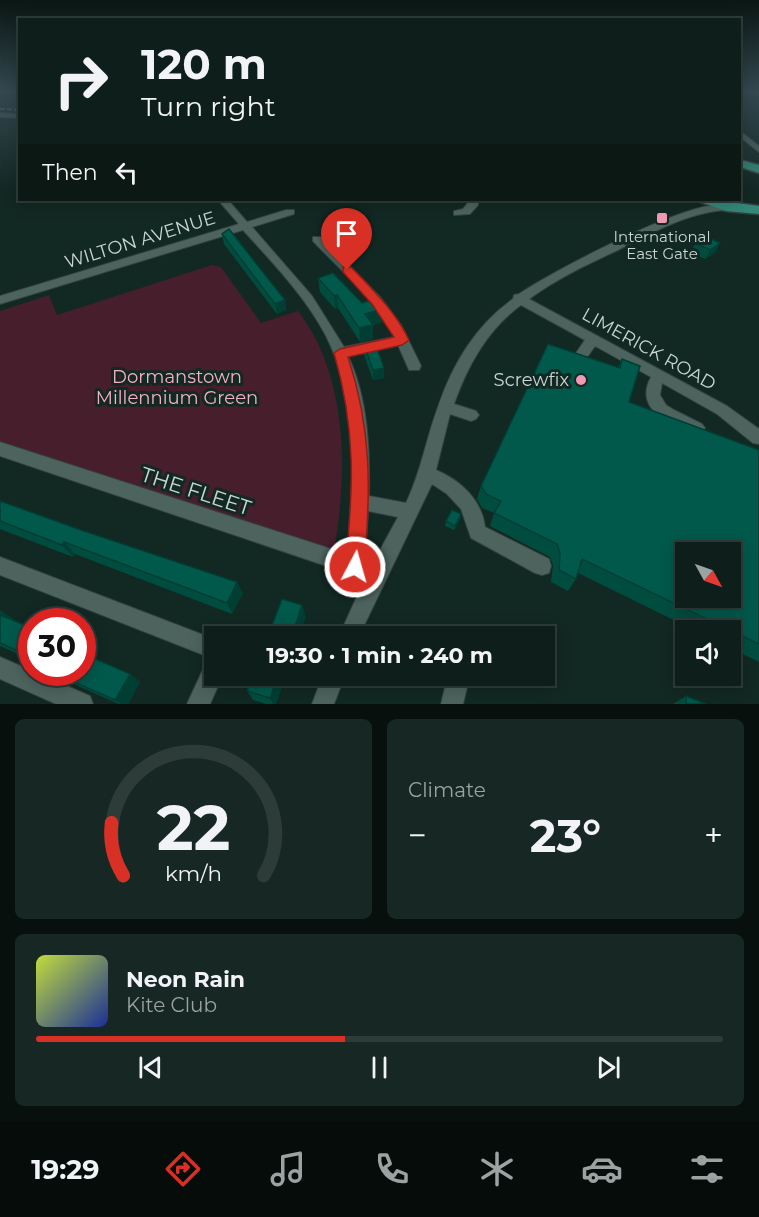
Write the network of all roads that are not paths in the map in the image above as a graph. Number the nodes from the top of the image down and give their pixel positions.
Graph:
1 (741, 134) edge
2 (759, 150) edge
3 (759, 159) edge
4 (749, 166) edge
5 (224, 201) edge
6 (474, 201) edge
7 (705, 201) edge
8 (691, 205) edge
9 (733, 208) junction
10 (759, 210) edge
11 (290, 212) dead end
12 (458, 213) dead end
13 (759, 215) edge
14 (245, 226) junction
15 (317, 240) dead end
16 (518, 298) junction
17 (0, 300) edge
18 (593, 339) junction
19 (402, 340) junction
20 (340, 353) junction
21 (583, 353) edge
22 (414, 366) dead end
23 (659, 375) junction
24 (445, 407) junction
25 (471, 416) dead end
26 (713, 435) edge
27 (758, 437) edge
28 (741, 441) edge
29 (0, 449) edge
30 (426, 473) junction
31 (361, 502) junction
32 (411, 512) junction
33 (0, 566) edge
34 (542, 566) dead end
35 (355, 567) junction
36 (378, 574) junction
37 (354, 626) edge
38 (204, 645) edge
39 (0, 668) edge
40 (207, 686) edge
41 (331, 686) edge
42 (456, 686) edge
43 (326, 703) edge
44 (82, 704) edge
45 (198, 704) edge
46 (452, 704) edge

1 - 2 street
3 - 4 street
5 - 14 street
6 - 12 street
7 - 9 main road
8 - 9 street
8 - 16 street
9 - 10 main road
9 - 13 main road
11 - 14 street, WILTON AVENUE
14 - 17 street, WILTON AVENUE
14 - 20 street
15 - 19 street
16 - 18 street, LIMERICK ROAD
16 - 24 street
18 - 21 street
18 - 23 street, LIMERICK ROAD
19 - 20 street
19 - 22 street
20 - 31 street
23 - 26 street
23 - 27 street, LIMERICK ROAD
24 - 25 street
24 - 30 street
27 - 28 street
29 - 35 street, THE FLEET
30 - 32 street
30 - 34 street
31 - 32 street
31 - 35 street
32 - 36 street
33 - 38 street
35 - 36 street, THE FLEET
36 - 37 street
39 - 44 street
40 - 45 street
41 - 43 street
42 - 46 street

